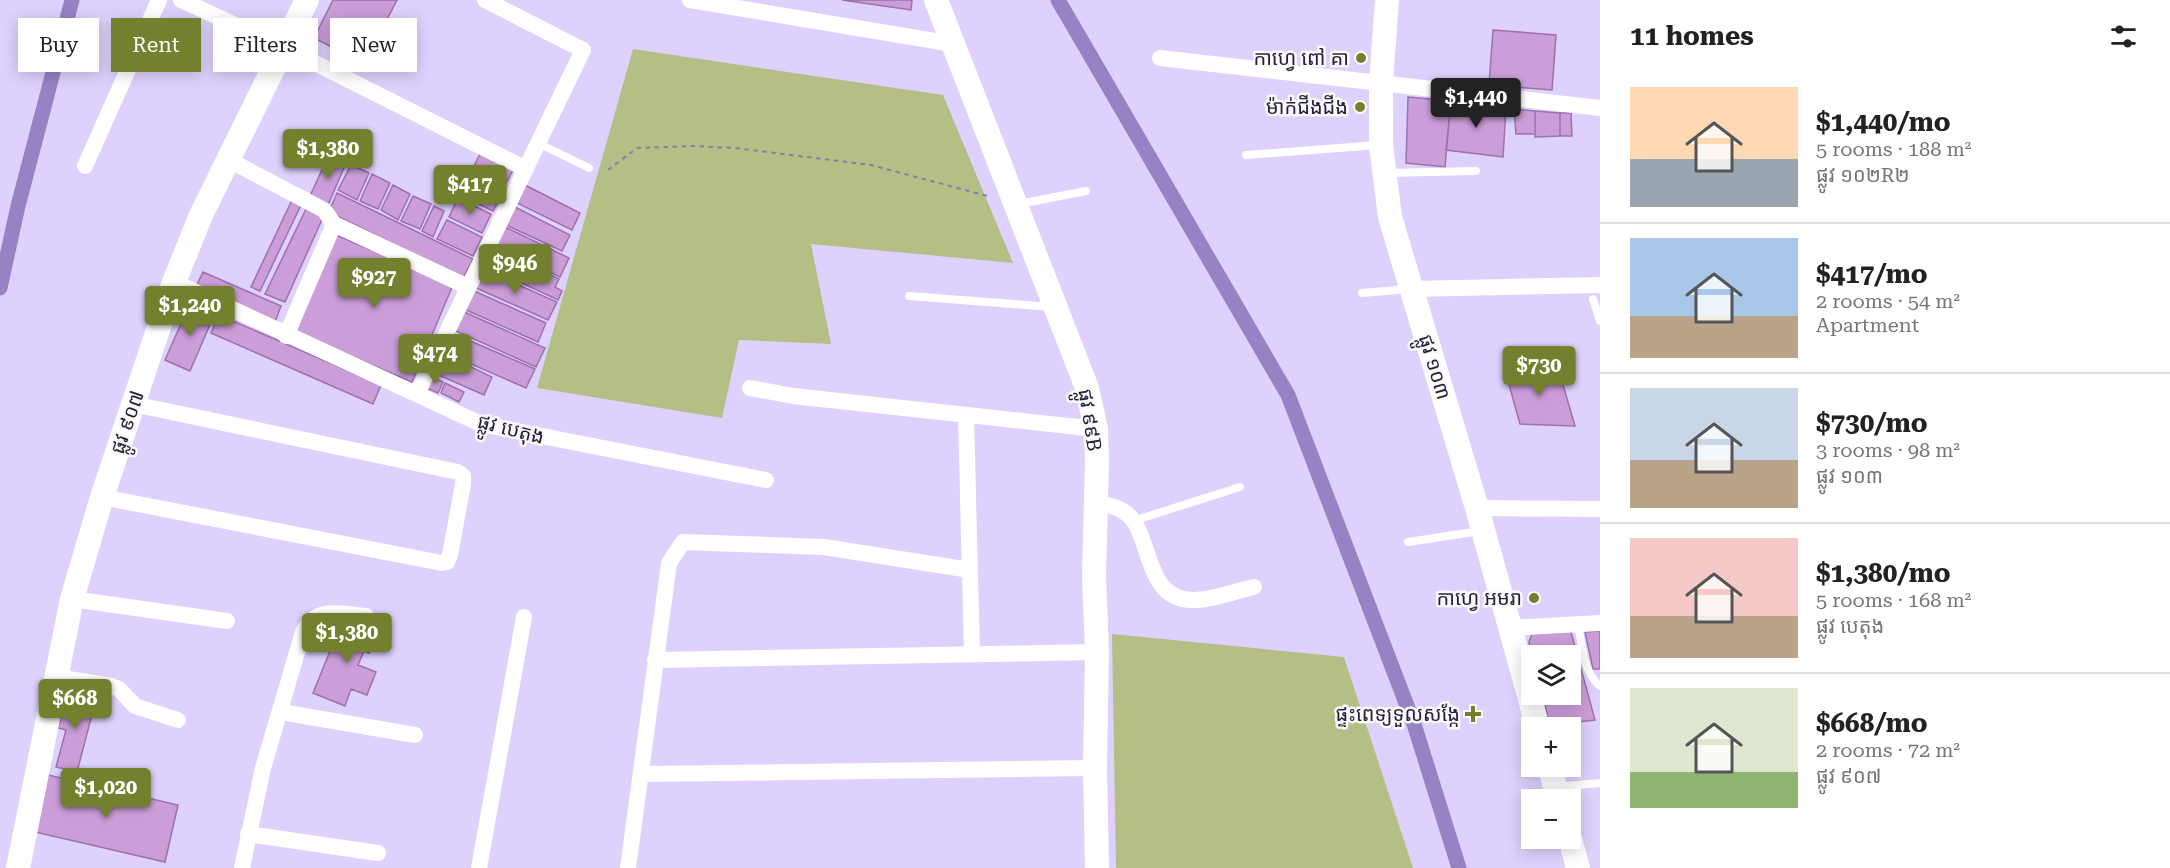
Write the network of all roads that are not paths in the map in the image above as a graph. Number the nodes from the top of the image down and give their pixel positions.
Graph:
1 (159, 0) edge
2 (181, 0) edge
3 (307, 0) edge
4 (485, 0) edge
5 (690, 0) edge
6 (936, 0) edge
7 (1388, 0) edge
8 (220, 18) edge
9 (298, 18) edge
10 (953, 44) junction
11 (1160, 58) dead end
12 (318, 65) edge
13 (270, 72) edge
14 (1381, 82) junction
15 (1600, 108) edge
16 (538, 143) junction
17 (1381, 145) junction
18 (1246, 155) dead end
19 (226, 159) junction
20 (85, 166) dead end
21 (589, 168) dead end
22 (526, 169) junction
23 (1476, 171) dead end
24 (1383, 174) junction
25 (1086, 191) dead end
26 (1018, 204) junction
27 (334, 224) junction
28 (174, 282) junction
29 (468, 286) junction
30 (1411, 289) junction
31 (1597, 292) edge
32 (1362, 293) dead end
33 (909, 296) dead end
34 (1057, 307) junction
35 (1600, 321) edge
36 (286, 336) junction
37 (750, 388) dead end
38 (417, 394) junction
39 (133, 404) junction
40 (966, 417) junction
41 (1096, 429) junction
42 (766, 480) dead end
43 (1240, 487) dead end
44 (102, 496) junction
45 (1096, 503) junction
46 (1600, 508) edge
47 (1480, 519) junction
48 (1133, 521) junction
49 (1408, 542) dead end
50 (969, 570) junction
51 (1254, 587) dead end
52 (72, 599) junction
53 (366, 616) dead end
54 (525, 617) dead end
55 (227, 621) dead end
56 (1600, 623) edge
57 (1578, 624) junction
58 (1509, 628) junction
59 (1097, 651) junction
60 (972, 653) junction
61 (656, 660) junction
62 (56, 676) junction
63 (1600, 686) edge
64 (281, 712) junction
65 (1535, 717) edge
66 (178, 720) dead end
67 (415, 735) dead end
68 (1095, 768) junction
69 (642, 774) junction
70 (1600, 783) edge
71 (1555, 784) edge
72 (248, 834) junction
73 (1573, 849) edge
74 (378, 853) dead end
75 (18, 868) edge
76 (242, 868) edge
77 (479, 868) edge
78 (628, 868) edge
79 (1097, 868) edge
80 (1578, 868) edge

1 - 20 street
2 - 8 street
3 - 9 street, ផ្លូវ ៩០៧
4 - 16 street
5 - 10 street
6 - 10 street, ផ្លូវ ៩៩B
7 - 14 street, ផ្លូវ ១០៣
10 - 26 street, ផ្លូវ ៩៩B
11 - 14 street
12 - 22 street
13 - 19 street, ផ្លូវ ៩០៧
14 - 15 street
14 - 17 street, ផ្លូវ ១០៣
16 - 21 lane
16 - 22 street
17 - 18 lane
17 - 24 street, ផ្លូវ ១០៣
19 - 27 street
19 - 28 street, ផ្លូវ ៩០៧
22 - 29 street
23 - 24 lane
24 - 30 street, ផ្លូវ ១០៣
25 - 26 lane
26 - 34 street, ផ្លូវ ៩៩B
27 - 29 street
27 - 36 street
28 - 36 street, ផ្លូវ បេតុង
28 - 39 street, ផ្លូវ ៩០៧
29 - 38 street
30 - 31 street
30 - 32 lane
30 - 47 street, ផ្លូវ ១០៣
31 - 35 lane
33 - 34 lane
34 - 41 street, ផ្លូវ ៩៩B
36 - 38 street, ផ្លូវ បេតុង
37 - 40 street
38 - 42 street, ផ្លូវ បេតុង
39 - 44 street, ផ្លូវ ៩០៧
39 - 44 street
40 - 41 street
40 - 50 street
41 - 45 street, ផ្លូវ ៩៩B
43 - 48 lane
44 - 52 street, ផ្លូវ ៩០៧
45 - 48 street
45 - 59 street, ផ្លូវ ៩៩B
46 - 47 street
47 - 49 lane
47 - 58 street, ផ្លូវ ១០៣
48 - 51 street
50 - 60 street
50 - 61 street
52 - 55 street
52 - 62 street, ផ្លូវ ៩០៧
53 - 64 street
54 - 77 street
56 - 57 street
57 - 58 street
57 - 63 lane
58 - 65 street, ផ្លូវ ១០៣
59 - 60 street
59 - 68 street, ផ្លូវ ៩៩B
60 - 61 street
61 - 69 street
62 - 66 street
62 - 75 street, ផ្លូវ ៩០៧
64 - 67 street
64 - 72 street
68 - 69 street
68 - 79 street, ផ្លូវ ៩៩B
69 - 78 street
70 - 71 lane
72 - 74 street
72 - 76 street
73 - 80 street

